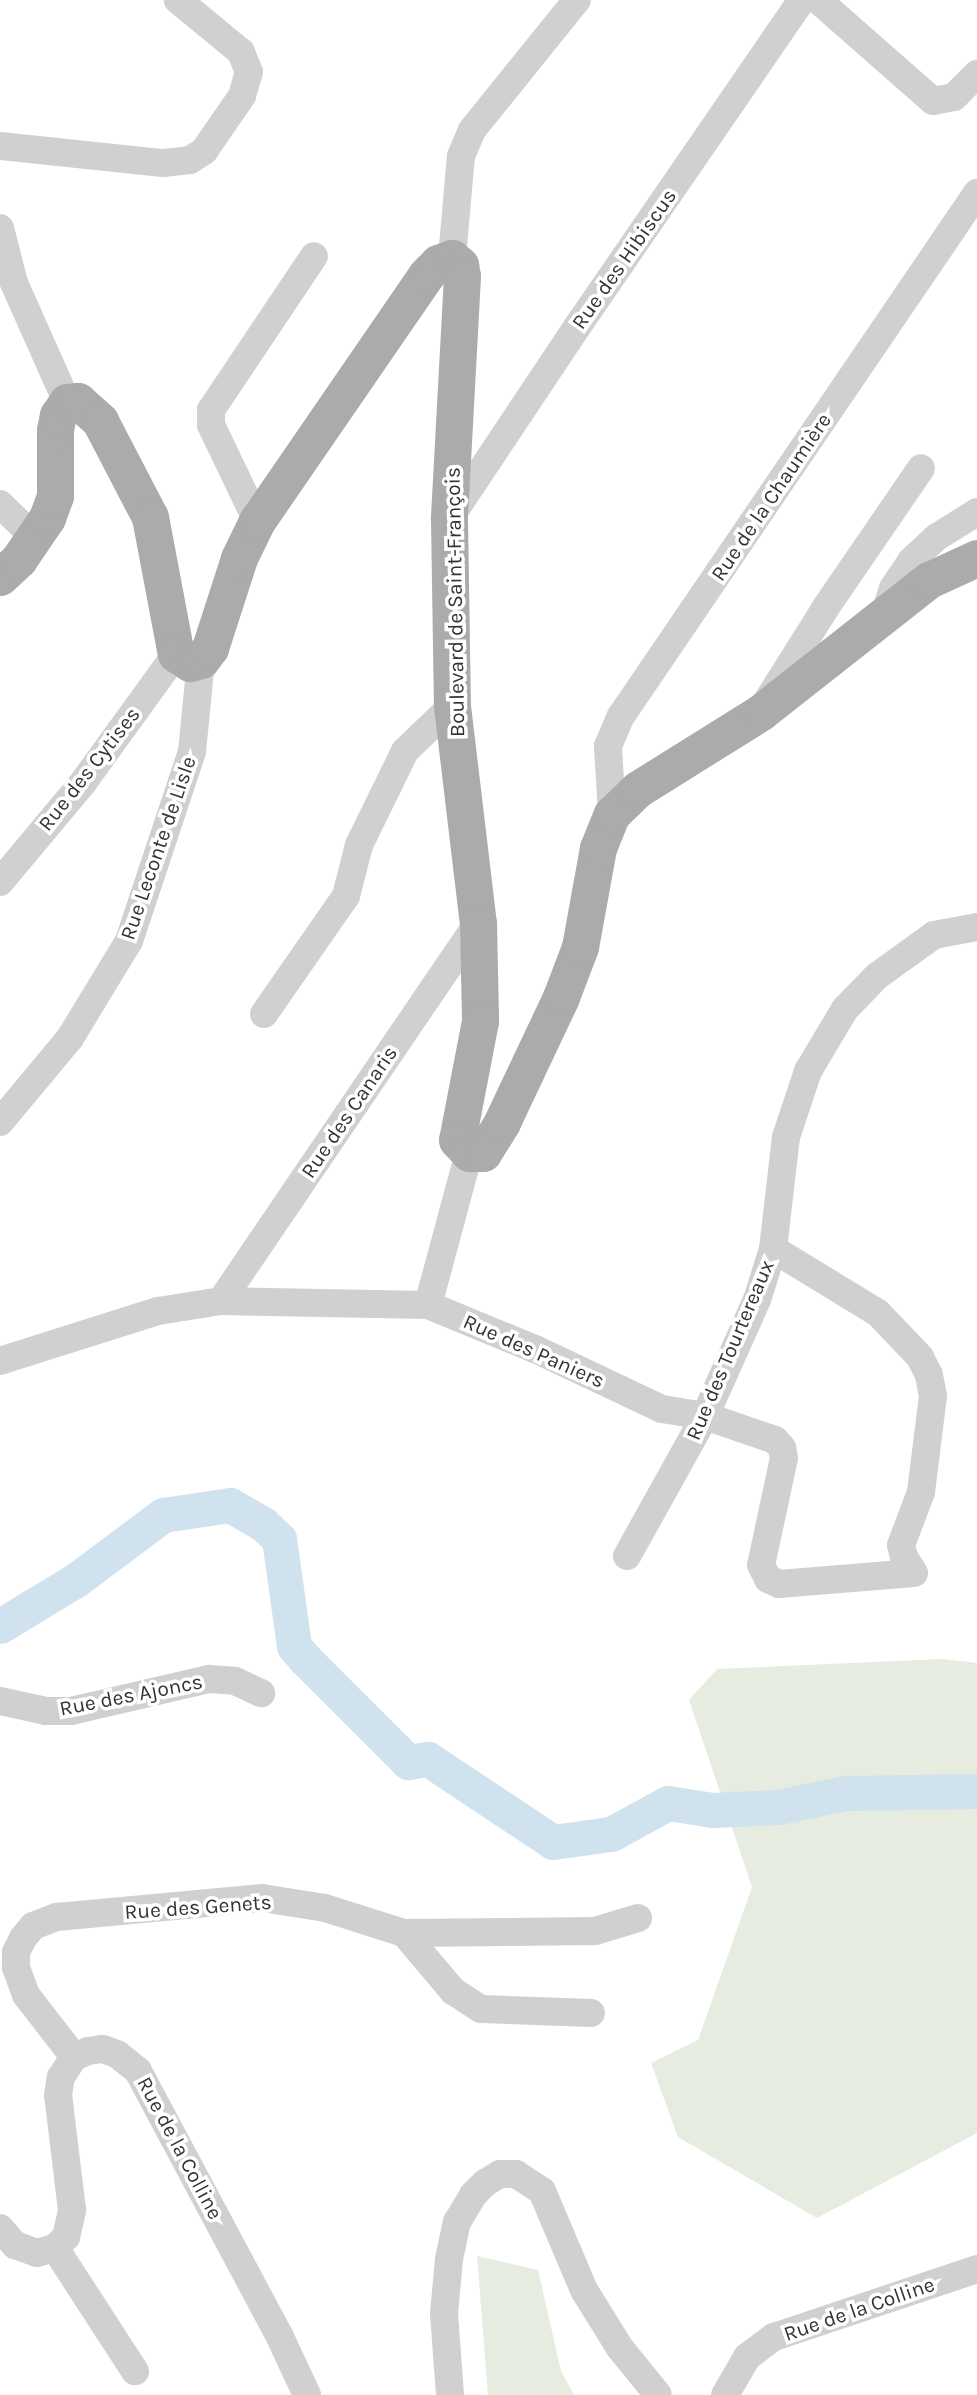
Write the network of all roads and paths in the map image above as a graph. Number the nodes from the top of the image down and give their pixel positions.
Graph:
1 (178, 0) edge
2 (577, 0) edge
3 (802, 0) edge
4 (818, 0) edge
5 (977, 74) edge
6 (0, 146) edge
7 (977, 193) edge
8 (0, 228) edge
9 (314, 256) dead end
10 (452, 258) junction
11 (67, 402) junction
12 (921, 468) dead end
13 (0, 504) edge
14 (977, 512) edge
15 (449, 519) junction
16 (257, 521) junction
17 (35, 538) junction
18 (977, 558) edge
19 (0, 577) edge
20 (883, 618) junction
21 (189, 657) junction
22 (452, 706) junction
23 (761, 712) junction
24 (612, 814) junction
25 (0, 882) edge
26 (478, 923) junction
27 (977, 927) edge
28 (264, 1014) dead end
29 (0, 1122) edge
30 (470, 1153) junction
31 (773, 1249) junction
32 (220, 1301) junction
33 (428, 1305) junction
34 (0, 1361) edge
35 (705, 1416) junction
36 (627, 1556) dead end
37 (261, 1692) dead end
38 (0, 1701) edge
39 (638, 1918) dead end
40 (404, 1933) junction
41 (591, 2013) dead end
42 (74, 2057) junction
43 (0, 2228) edge
44 (55, 2248) junction
45 (977, 2269) edge
46 (135, 2371) dead end
47 (307, 2395) edge
48 (450, 2395) edge
49 (658, 2395) edge
50 (725, 2395) edge

1 - 6 street
2 - 10 street
3 - 15 street, Rue des Hibiscus
4 - 5 street
7 - 24 street, Rue de la Chaumière
8 - 11 street
9 - 16 street
10 - 15 main road, Boulevard de Saint-François
10 - 16 main road
11 - 17 main road
11 - 21 main road
12 - 23 street
13 - 17 street
14 - 20 street
15 - 22 main road, Boulevard de Saint-François
16 - 21 main road
17 - 19 main road
18 - 20 main road
20 - 23 main road
21 - 25 street, Rue des Cytises
21 - 29 street, Rue Leconte de Lisle
22 - 26 main road, Boulevard de Saint-François
22 - 28 street
23 - 24 main road
24 - 30 main road
26 - 30 main road, Boulevard de Saint-François
26 - 32 street, Rue des Canaris
27 - 31 street, Rue des Tourtereaux
30 - 33 street
31 - 35 street, Rue des Tourtereaux
31 - 35 street, Rue des Paniers
32 - 33 street, Rue des Paniers
32 - 34 street, Rue des Paniers
33 - 35 street, Rue des Paniers
35 - 36 street, Rue des Tourtereaux
37 - 38 street, Rue des Ajoncs
39 - 40 street, Rue des Genets
40 - 41 street
40 - 42 street, Rue des Genets
42 - 44 street
42 - 47 street, Rue de la Colline
43 - 44 street
44 - 46 street
45 - 50 street, Rue de la Colline
48 - 49 street

